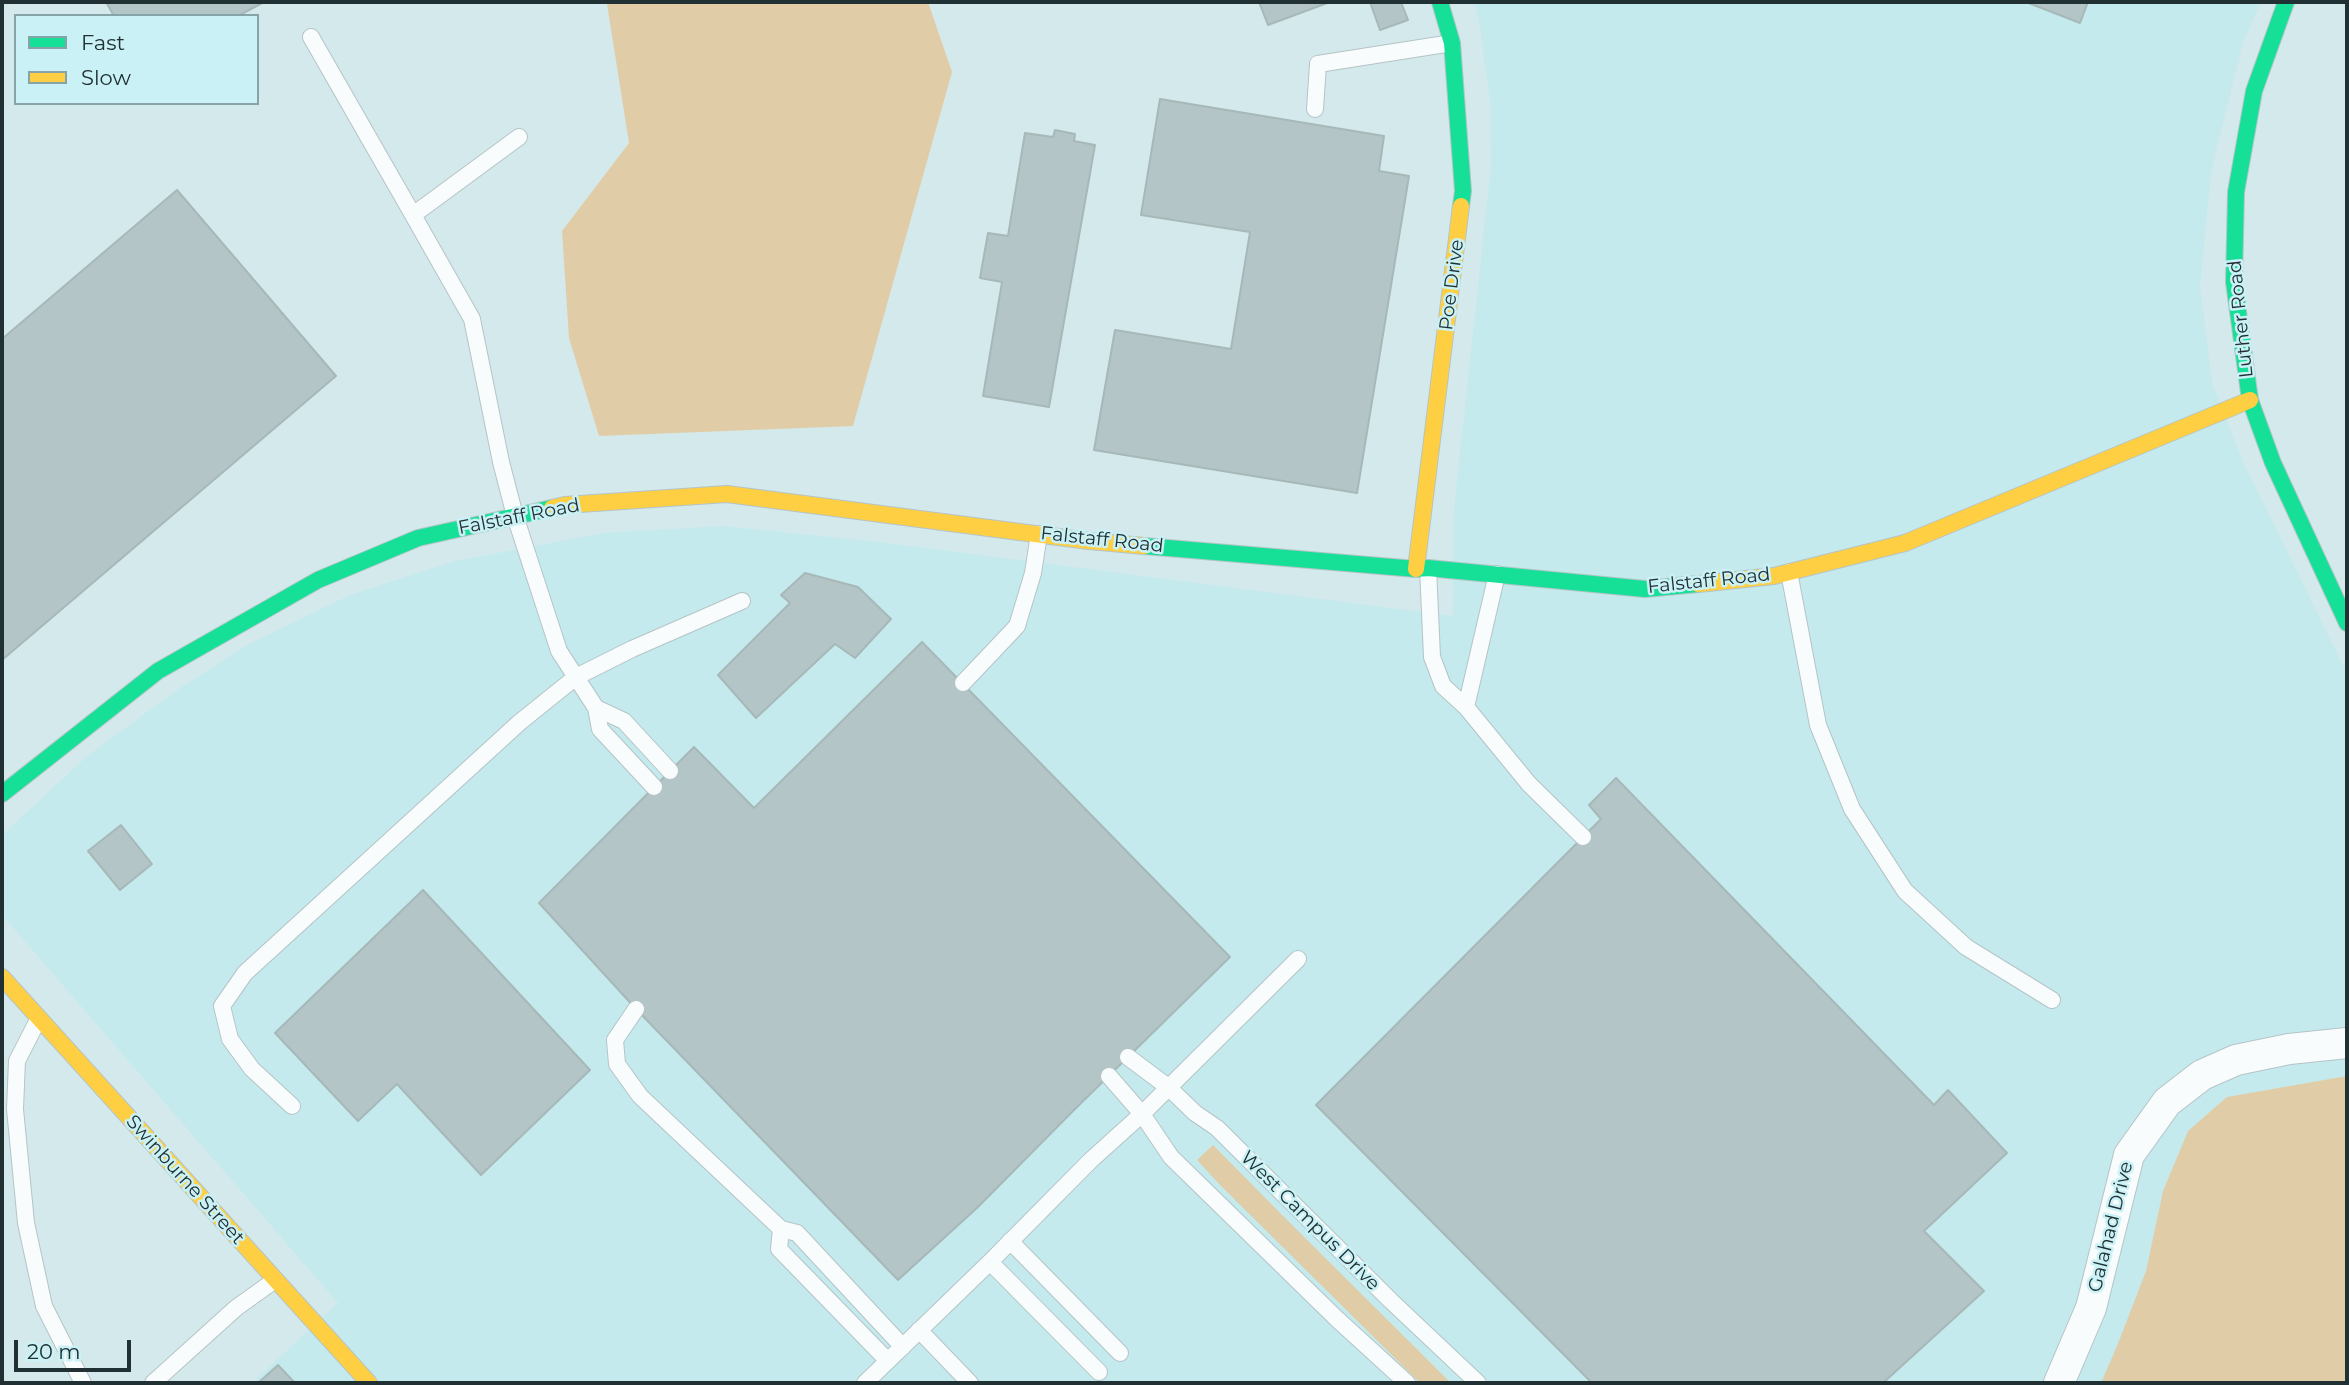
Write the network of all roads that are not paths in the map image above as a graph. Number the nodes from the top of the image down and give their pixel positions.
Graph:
1 (1440, 2) edge
2 (2286, 2) edge
3 (311, 37) dead end
4 (1452, 43) junction
5 (1315, 109) dead end
6 (519, 138) dead end
7 (413, 215) junction
8 (2250, 400) junction
9 (515, 516) junction
10 (1039, 534) junction
11 (1422, 568) junction
12 (1789, 572) junction
13 (1497, 575) junction
14 (742, 601) dead end
15 (2347, 623) edge
16 (576, 677) junction
17 (963, 683) dead end
18 (1466, 707) junction
19 (596, 708) junction
20 (670, 771) dead end
21 (654, 787) dead end
22 (2, 794) edge
23 (1583, 837) dead end
24 (1298, 960) dead end
25 (2, 977) edge
26 (2052, 1000) dead end
27 (636, 1009) dead end
28 (39, 1018) junction
29 (2347, 1043) edge
30 (1128, 1057) dead end
31 (1109, 1076) dead end
32 (1168, 1087) junction
33 (292, 1106) dead end
34 (1142, 1115) junction
35 (781, 1229) junction
36 (1010, 1241) junction
37 (990, 1262) junction
38 (275, 1280) junction
39 (919, 1330) junction
40 (903, 1347) junction
41 (1120, 1353) dead end
42 (888, 1361) junction
43 (1099, 1372) dead end
44 (83, 1383) edge
45 (153, 1383) edge
46 (369, 1383) edge
47 (865, 1383) edge
48 (970, 1383) edge
49 (1407, 1383) edge
50 (1478, 1383) edge
51 (2059, 1383) edge

1 - 4 street, Poe Drive
2 - 8 street, Luther Road
3 - 7 lane
4 - 5 lane
4 - 11 street, Poe Drive
6 - 7 lane
7 - 9 lane
8 - 12 street, Falstaff Road
8 - 15 street, Luther Road
9 - 10 street, Falstaff Road
9 - 16 lane
9 - 22 street, Falstaff Road
10 - 11 street, Falstaff Road
10 - 17 lane
11 - 13 street, Falstaff Road
11 - 18 lane
12 - 13 street, Falstaff Road
12 - 26 lane
13 - 18 lane
14 - 16 lane
16 - 19 lane
16 - 33 lane
18 - 23 lane
19 - 20 lane
19 - 21 lane
24 - 32 lane
25 - 28 street, Swinburne Street
27 - 35 lane
28 - 38 street, Swinburne Street
28 - 44 lane
29 - 51 street, Galahad Drive
30 - 32 lane, West Campus Drive
31 - 34 lane
32 - 34 lane
32 - 50 lane, West Campus Drive
34 - 36 lane
34 - 49 lane
35 - 40 lane
35 - 42 lane
36 - 37 lane
36 - 41 lane
37 - 39 lane
37 - 43 lane
38 - 45 lane
38 - 46 street, Swinburne Street
39 - 40 lane
39 - 48 lane
40 - 42 lane
42 - 47 lane

